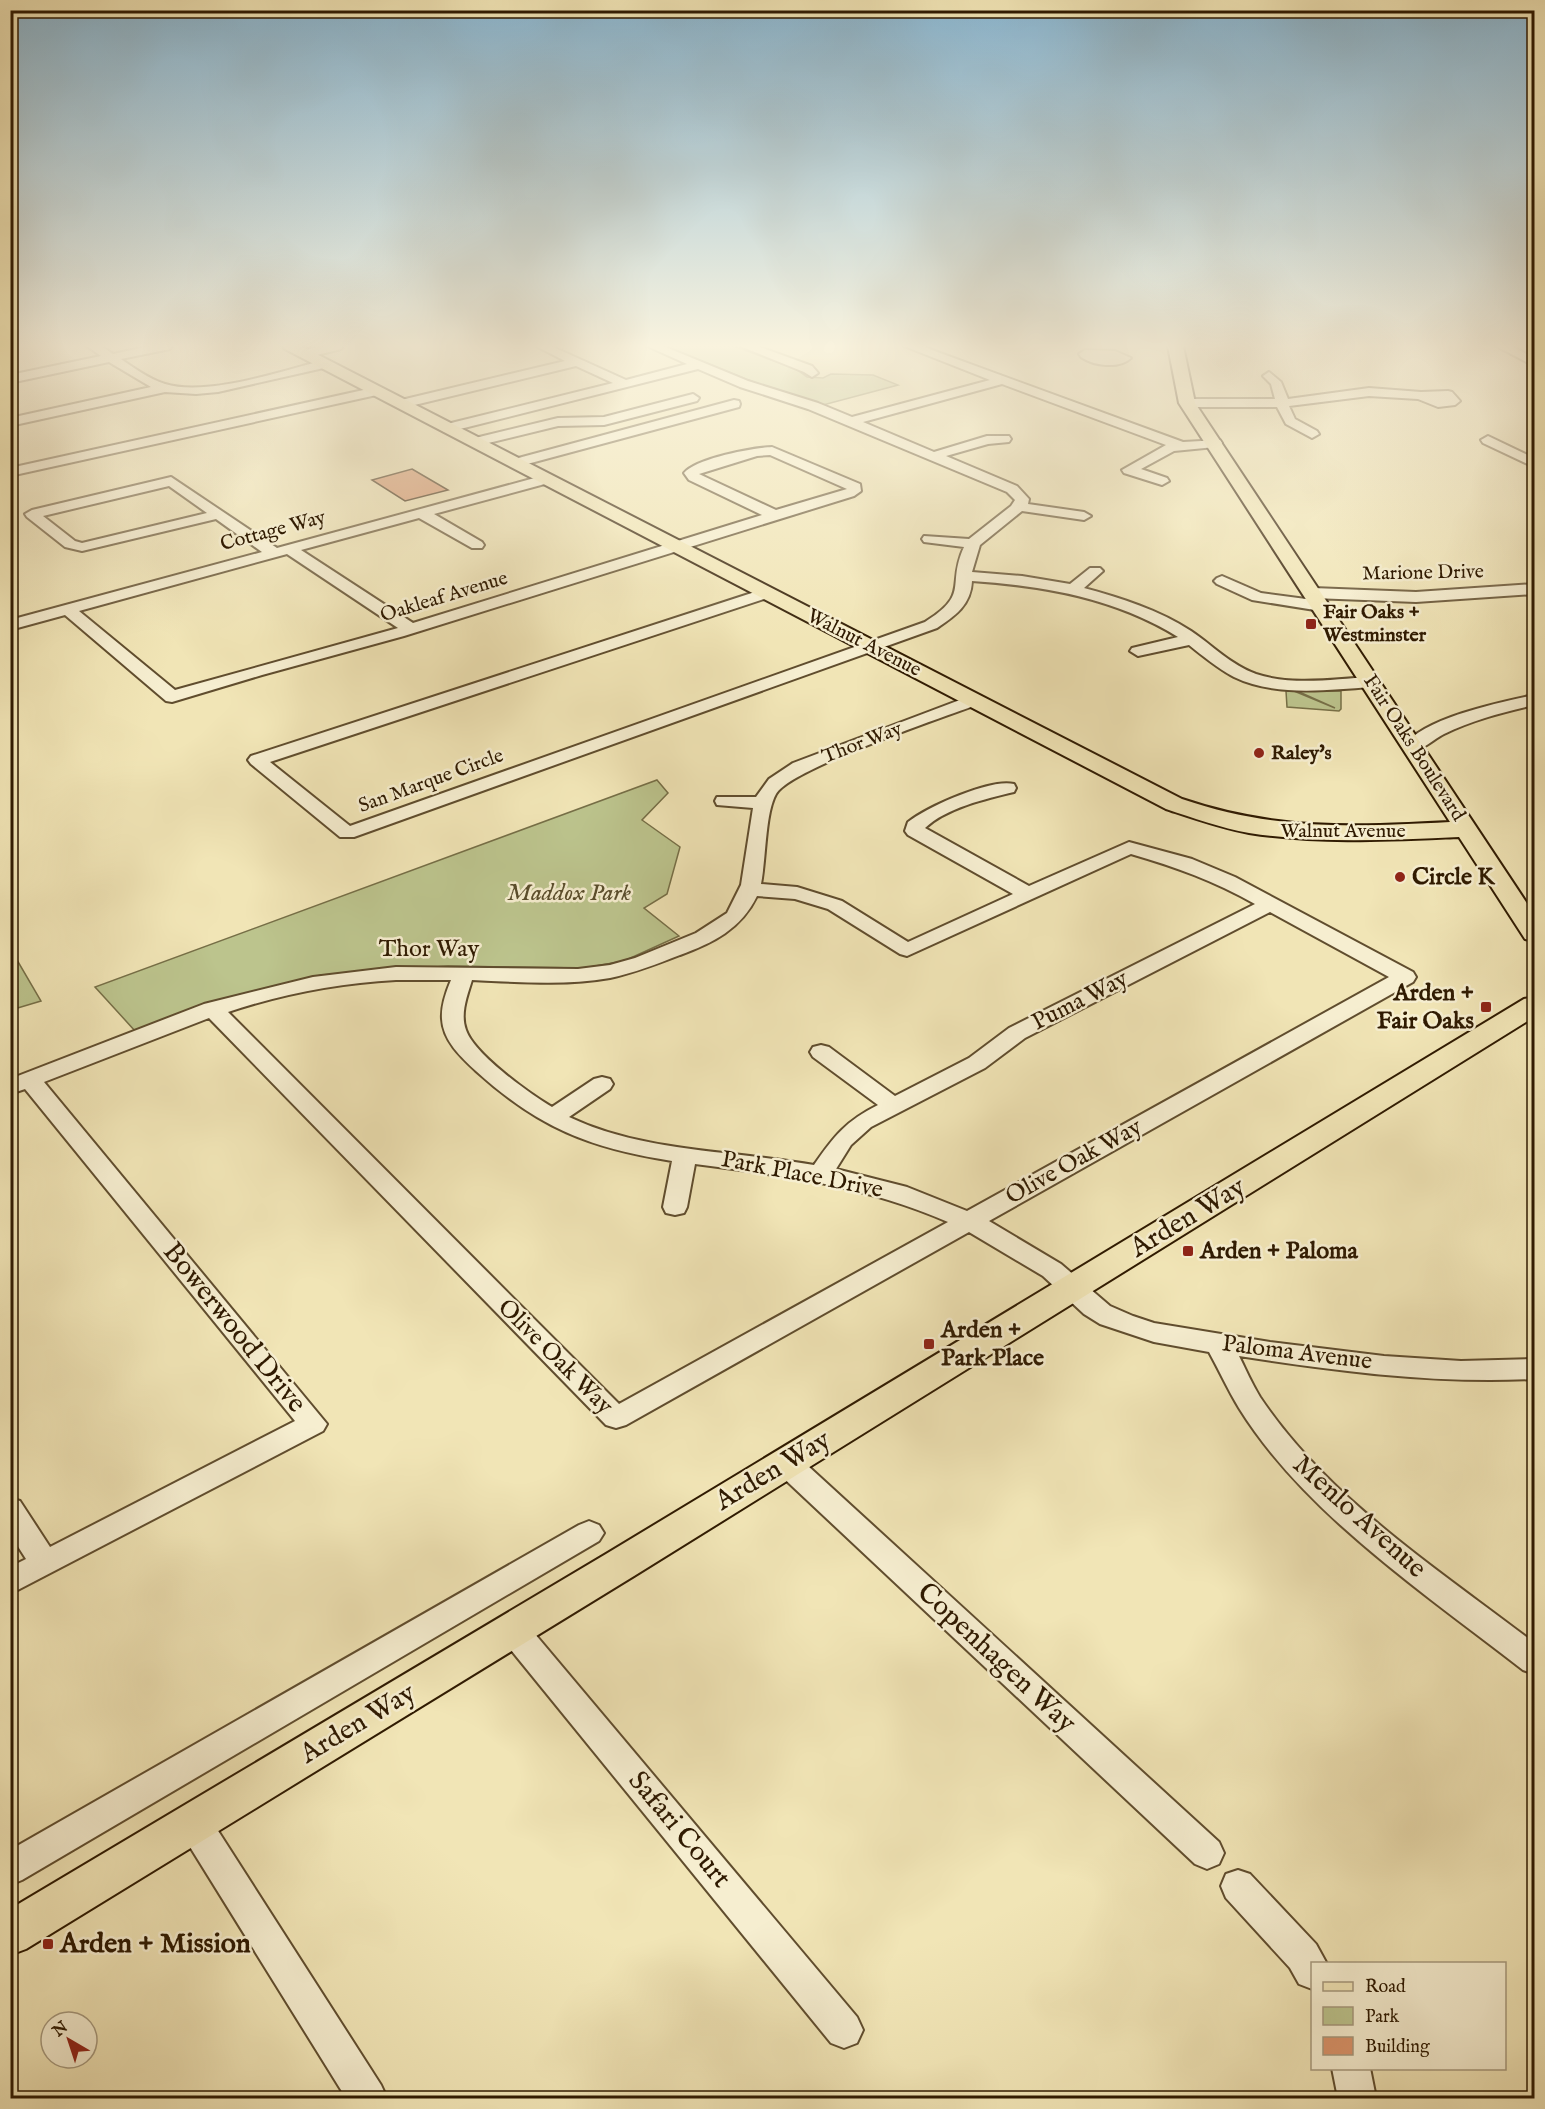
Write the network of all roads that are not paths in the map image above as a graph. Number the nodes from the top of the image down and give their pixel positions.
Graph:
1 (135, 444) edge
2 (481, 444) edge
3 (585, 444) edge
4 (905, 444) edge
5 (972, 444) edge
6 (1174, 444) edge
7 (1197, 444) edge
8 (1216, 444) edge
9 (1497, 444) edge
10 (1178, 446) junction
11 (933, 456) junction
12 (516, 463) junction
13 (1534, 463) edge
14 (1230, 466) junction
15 (10, 472) edge
16 (547, 479) junction
17 (1162, 481) dead end
18 (1020, 507) junction
19 (422, 513) junction
20 (219, 514) junction
21 (774, 516) junction
22 (1084, 516) dead end
23 (929, 539) dead end
24 (973, 544) junction
25 (477, 545) dead end
26 (677, 546) junction
27 (282, 551) junction
28 (1095, 571) dead end
29 (965, 576) junction
30 (1222, 581) dead end
31 (1075, 588) junction
32 (1534, 590) edge
33 (767, 593) junction
34 (1317, 599) junction
35 (67, 609) junction
36 (10, 625) edge
37 (411, 629) junction
38 (1192, 639) junction
39 (873, 648) junction
40 (1138, 651) dead end
41 (1371, 682) junction
42 (973, 700) junction
43 (1534, 700) edge
44 (1413, 746) junction
45 (1007, 788) dead end
46 (724, 801) dead end
47 (763, 802) junction
48 (1467, 829) junction
49 (750, 889) junction
50 (1028, 894) junction
51 (1271, 904) junction
52 (1534, 933) edge
53 (464, 974) junction
54 (1534, 1005) edge
55 (212, 1009) junction
56 (1534, 1023) edge
57 (1500, 1027) junction
58 (820, 1052) dead end
59 (20, 1083) edge
60 (602, 1084) dead end
61 (894, 1106) junction
62 (552, 1118) junction
63 (685, 1154) junction
64 (821, 1173) junction
65 (675, 1207) dead end
66 (968, 1221) junction
67 (1072, 1288) junction
68 (1218, 1343) junction
69 (1534, 1369) edge
70 (786, 1464) junction
71 (10, 1509) edge
72 (590, 1533) dead end
73 (45, 1564) junction
74 (10, 1582) edge
75 (513, 1630) junction
76 (1534, 1660) edge
77 (194, 1823) junction
78 (1207, 1853) dead end
79 (10, 1869) edge
80 (1238, 1886) dead end
81 (10, 1934) edge
82 (1311, 1970) edge
83 (844, 2030) dead end
84 (1351, 2070) edge
85 (369, 2098) edge
86 (1357, 2098) edge

1 - 15 street
2 - 12 main road, Walnut Avenue
3 - 12 street
4 - 11 street
5 - 11 street
6 - 10 street
7 - 10 street
8 - 14 main road, Fair Oaks Boulevard
9 - 13 street
10 - 14 street
10 - 17 street
11 - 18 street
12 - 16 main road, Walnut Avenue
14 - 34 main road, Fair Oaks Boulevard
16 - 19 street, Cottage Way
16 - 26 main road, Walnut Avenue
18 - 22 street
18 - 24 street
19 - 25 street
19 - 27 street, Cottage Way
20 - 20 street
20 - 27 street
21 - 21 street, Oakleaf Avenue
21 - 26 street, Oakleaf Avenue
23 - 24 street
24 - 29 street
26 - 33 main road, Walnut Avenue
26 - 37 street, Oakleaf Avenue
27 - 35 street, Cottage Way
27 - 37 street
28 - 31 street
29 - 31 street
29 - 39 street
30 - 34 street, Marione Drive
31 - 38 street
32 - 34 street, Marione Drive
33 - 39 main road, Walnut Avenue
33 - 39 street, San Marque Circle
34 - 41 main road, Fair Oaks Boulevard
35 - 36 street, Cottage Way
35 - 37 street, Oakleaf Avenue
38 - 40 street
38 - 41 street
39 - 42 main road, Walnut Avenue
41 - 44 main road, Fair Oaks Boulevard
42 - 47 street, Thor Way
42 - 48 main road, Walnut Avenue
43 - 44 street
44 - 48 main road, Fair Oaks Boulevard
45 - 50 street
46 - 47 street
47 - 49 street, Thor Way
48 - 52 main road, Fair Oaks Boulevard
49 - 50 street, Olive Oak Way
49 - 53 street, Thor Way
50 - 51 street, Olive Oak Way
51 - 61 street, Puma Way
51 - 66 street, Olive Oak Way
53 - 55 street, Thor Way
53 - 62 street, Park Place Drive
54 - 57 main road, Arden Way
55 - 59 street, Thor Way
55 - 66 street, Olive Oak Way
56 - 57 main road
57 - 67 main road, Arden Way
58 - 61 street
59 - 73 street, Bowerwood Drive
60 - 62 street
61 - 64 street, Puma Way
62 - 63 street, Park Place Drive
63 - 64 street, Park Place Drive
63 - 65 street
64 - 66 street, Park Place Drive
66 - 67 street, Park Place Drive
67 - 68 street, Paloma Avenue
67 - 70 main road, Arden Way
68 - 69 street, Paloma Avenue
68 - 76 street, Menlo Avenue
70 - 75 main road, Arden Way
70 - 78 street, Copenhagen Way
71 - 73 street
72 - 79 street
73 - 74 street, Bowerwood Drive
75 - 77 main road, Arden Way
75 - 83 street, Safari Court
77 - 81 main road, Arden Way
77 - 85 street
80 - 82 street
84 - 86 street

